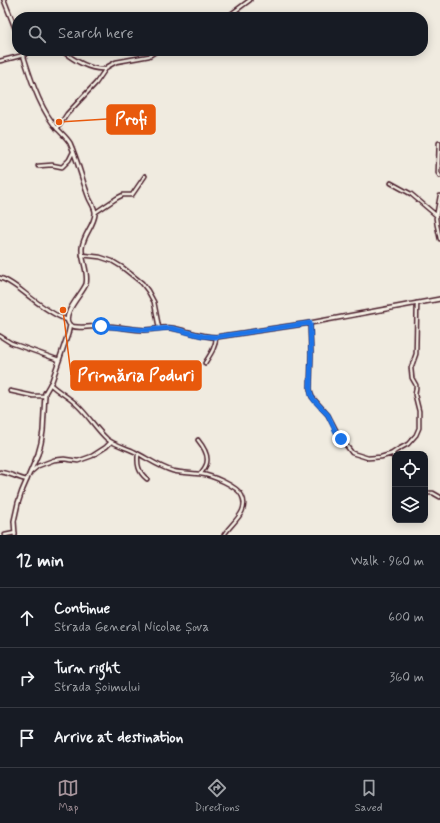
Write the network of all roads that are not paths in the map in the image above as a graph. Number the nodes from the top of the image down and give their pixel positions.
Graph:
1 (4, 0) edge
2 (250, 0) edge
3 (234, 12) edge
4 (12, 20) edge
5 (14, 56) edge
6 (24, 56) edge
7 (69, 56) edge
8 (150, 56) edge
9 (0, 61) edge
10 (105, 69) junction
11 (57, 129) junction
12 (439, 143) dead end
13 (74, 152) junction
14 (38, 166) dead end
15 (145, 176) dead end
16 (440, 176) edge
17 (392, 183) dead end
18 (440, 196) edge
19 (96, 212) junction
20 (437, 216) junction
21 (440, 239) edge
22 (82, 255) junction
23 (0, 278) edge
24 (440, 299) edge
25 (417, 303) junction
26 (68, 320) junction
27 (310, 323) junction
28 (70, 325) junction
29 (160, 328) junction
30 (0, 336) edge
31 (216, 337) junction
32 (59, 360) junction
33 (205, 363) dead end
34 (50, 384) junction
35 (10, 391) dead end
36 (44, 396) junction
37 (198, 440) dead end
38 (111, 442) junction
39 (396, 451) edge
40 (392, 453) edge
41 (138, 454) junction
42 (0, 472) edge
43 (31, 472) junction
44 (200, 474) junction
45 (147, 479) dead end
46 (27, 480) junction
47 (428, 493) edge
48 (440, 497) edge
49 (15, 534) edge
50 (5, 535) edge
51 (224, 535) edge

1 - 4 main road
2 - 3 street
5 - 9 street
6 - 11 main road
7 - 10 street
8 - 10 street
10 - 11 street
11 - 13 main road
12 - 16 street
13 - 14 street
13 - 19 main road
15 - 19 street
17 - 20 street
18 - 20 street
19 - 22 main road
20 - 21 street
22 - 26 main road
22 - 29 street
23 - 26 street
24 - 25 main road
25 - 27 main road
25 - 39 street
26 - 28 main road
27 - 31 main road
27 - 40 street
28 - 29 main road
28 - 32 main road
29 - 31 main road
30 - 32 street
31 - 33 street
32 - 34 main road
34 - 36 main road
34 - 38 street
35 - 36 street
36 - 43 main road
37 - 44 street
38 - 41 street
38 - 43 street
41 - 44 street
41 - 45 street
42 - 46 street
43 - 46 main road
44 - 51 street
46 - 49 main road
47 - 48 street
49 - 50 street

